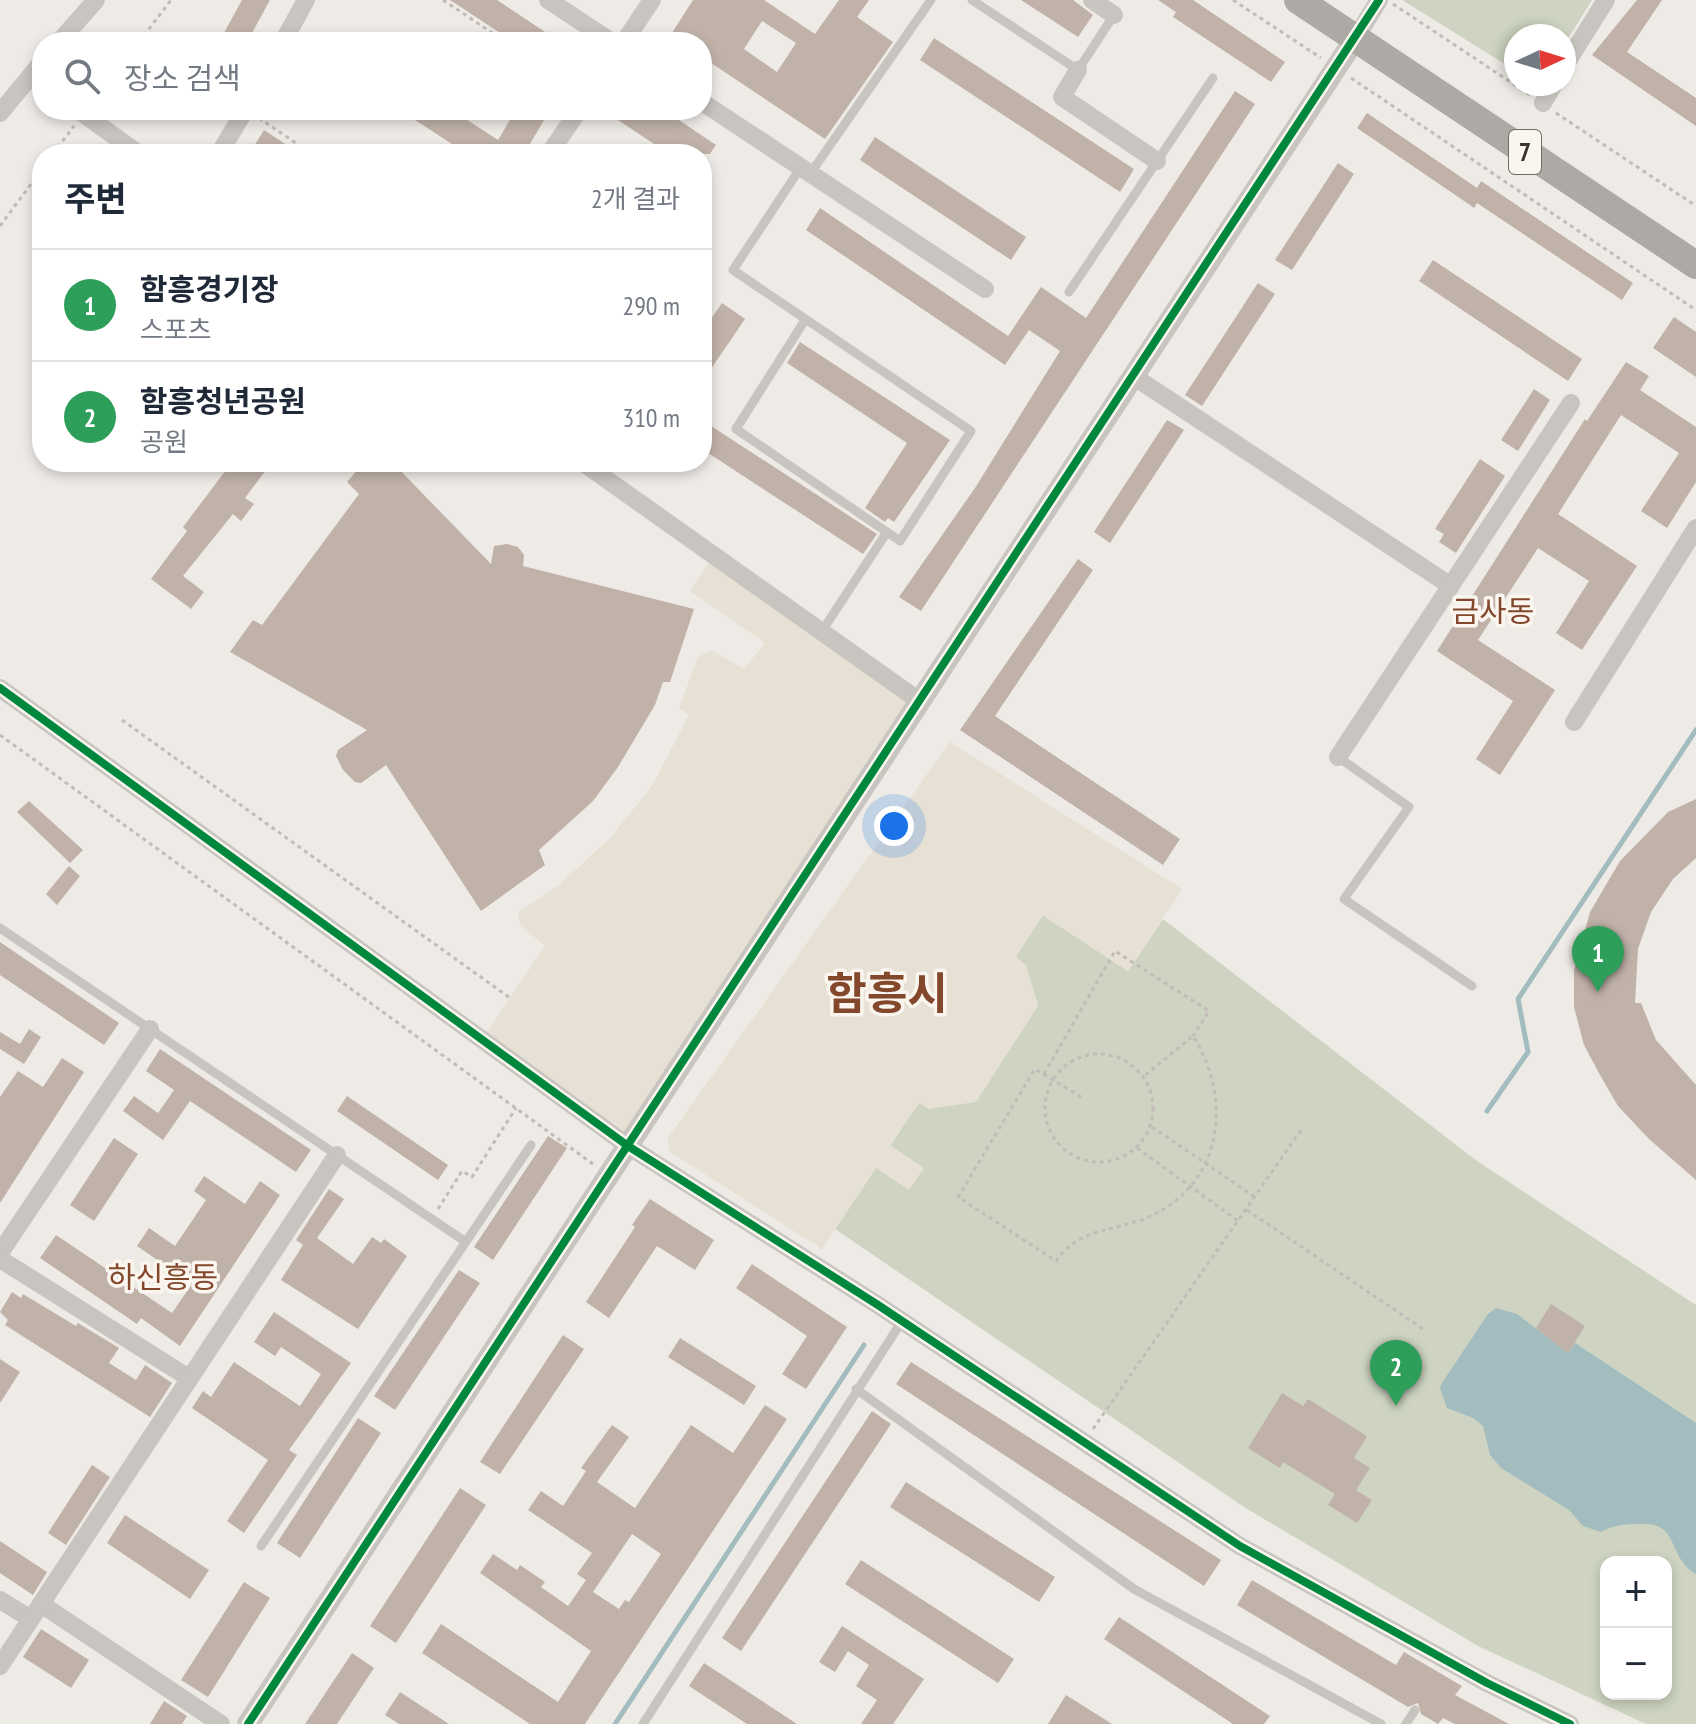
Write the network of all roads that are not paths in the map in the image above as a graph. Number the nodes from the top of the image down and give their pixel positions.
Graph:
1 (96, 0) edge
2 (306, 0) edge
3 (548, 0) edge
4 (652, 0) edge
5 (931, 0) edge
6 (972, 0) edge
7 (1092, 0) edge
8 (1298, 0) edge
9 (1379, 0) edge
10 (1606, 0) edge
11 (1114, 15) joint
12 (68, 32) edge
13 (288, 32) edge
14 (597, 32) edge
15 (631, 32) edge
16 (1355, 39) junction
17 (1576, 48) edge
18 (1078, 70) junction
19 (1213, 78) dead end
20 (32, 80) edge
21 (1547, 96) edge
22 (1543, 103) dead end
23 (712, 109) edge
24 (0, 113) edge
25 (92, 120) edge
26 (247, 120) edge
27 (572, 120) edge
28 (125, 144) edge
29 (227, 144) edge
30 (556, 144) edge
31 (1157, 161) junction
32 (806, 170) junction
33 (1696, 265) edge
34 (985, 289) dead end
35 (1069, 292) dead end
36 (805, 320) junction
37 (1133, 376) junction
38 (1571, 403) dead end
39 (596, 472) edge
40 (1696, 528) edge
41 (887, 532) junction
42 (1451, 586) junction
43 (822, 631) junction
44 (0, 688) edge
45 (918, 700) junction
46 (1574, 722) dead end
47 (1338, 757) joint
48 (0, 928) edge
49 (1472, 986) dead end
50 (150, 1029) junction
51 (531, 1145) dead end
52 (628, 1146) junction
53 (337, 1155) junction
54 (466, 1242) junction
55 (0, 1256) edge
56 (902, 1321) junction
57 (189, 1378) junction
58 (856, 1389) junction
59 (261, 1546) dead end
60 (0, 1600) edge
61 (36, 1611) junction
62 (0, 1666) edge
63 (1415, 1710) dead end
64 (221, 1724) edge
65 (248, 1724) edge
66 (643, 1724) edge
67 (1381, 1724) edge
68 (1406, 1724) edge
69 (1570, 1724) edge

1 - 12 street
2 - 13 street
3 - 14 street
4 - 15 street
5 - 32 lane
6 - 18 lane
7 - 11 street
8 - 16 highway, 7
9 - 16 street
10 - 17 street
11 - 18 lane
16 - 33 highway, 7
16 - 37 street
18 - 31 street
19 - 31 lane
20 - 24 street
21 - 22 street
23 - 32 street
25 - 28 street
26 - 29 street
27 - 30 street
31 - 35 lane
32 - 34 street
32 - 36 lane
36 - 41 lane
36 - 41 lane
37 - 42 street
37 - 45 street
38 - 42 street
39 - 43 street
40 - 46 street
41 - 43 lane
42 - 47 street
43 - 45 street
44 - 52 street
45 - 52 street
47 - 49 lane
48 - 50 lane
50 - 53 lane
50 - 55 street
51 - 54 lane
52 - 56 street
52 - 65 street
53 - 54 lane
53 - 57 street
54 - 59 lane
55 - 57 street
56 - 58 lane
56 - 69 street
57 - 61 street
58 - 66 lane
58 - 67 lane
60 - 61 street
61 - 62 street
61 - 64 street
63 - 68 lane

